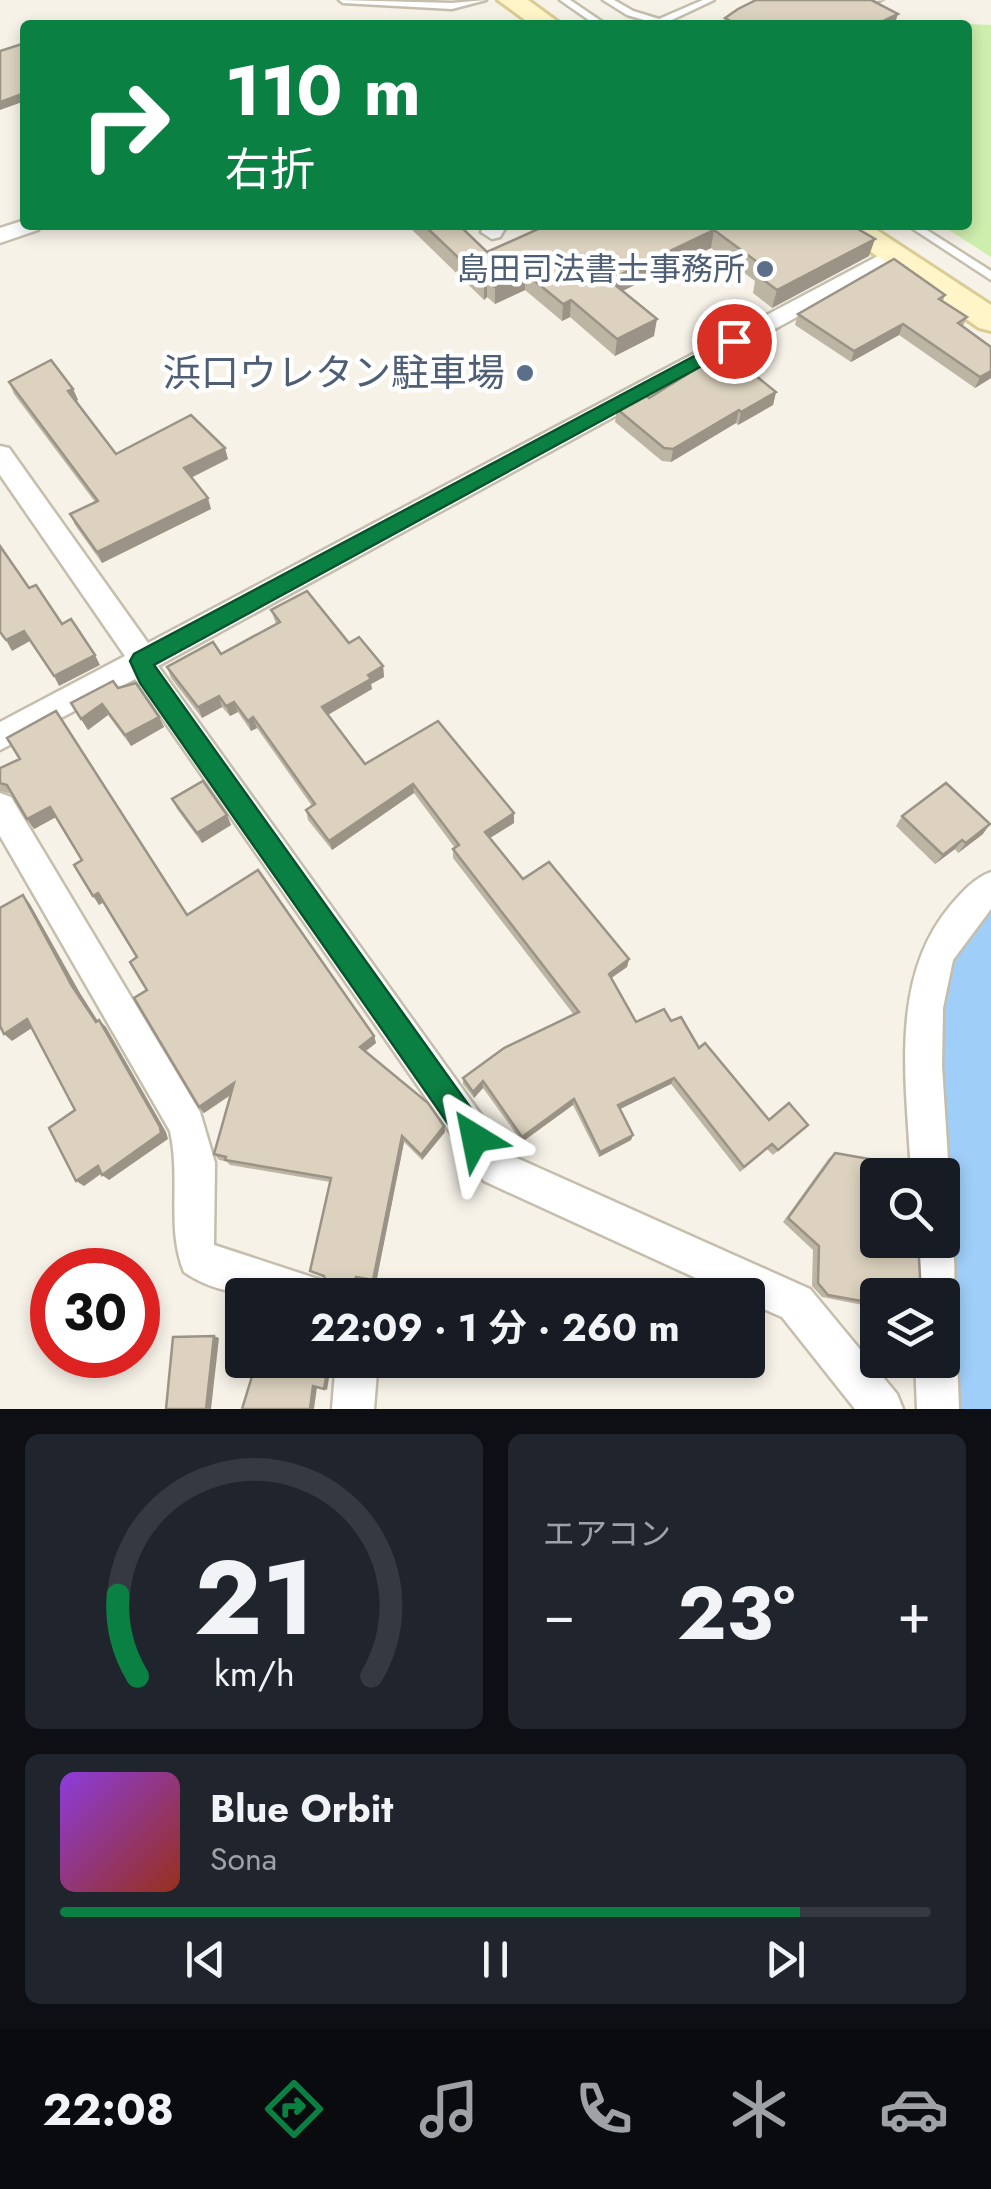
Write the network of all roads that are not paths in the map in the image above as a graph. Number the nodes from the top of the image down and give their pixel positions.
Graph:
1 (343, 0) edge
2 (482, 0) edge
3 (511, 0) edge
4 (564, 0) edge
5 (607, 0) edge
6 (710, 0) edge
7 (541, 20) edge
8 (594, 20) edge
9 (647, 20) edge
10 (666, 20) edge
11 (856, 230) edge
12 (920, 230) edge
13 (893, 255) junction
14 (991, 276) edge
15 (991, 320) edge
16 (0, 455) edge
17 (142, 661) junction
18 (0, 737) edge
19 (0, 806) edge
20 (991, 887) edge
21 (930, 1158) edge
22 (252, 1278) edge
23 (356, 1378) edge
24 (937, 1378) edge
25 (353, 1409) edge
26 (882, 1409) edge
27 (938, 1409) edge

1 - 2 lane
3 - 7 main road
4 - 8 lane
5 - 9 lane
6 - 10 lane
11 - 13 main road
12 - 14 lane
13 - 15 main road
13 - 17 street
16 - 17 street
17 - 18 street
17 - 26 street
19 - 22 street
20 - 21 street
23 - 25 street
24 - 27 street

